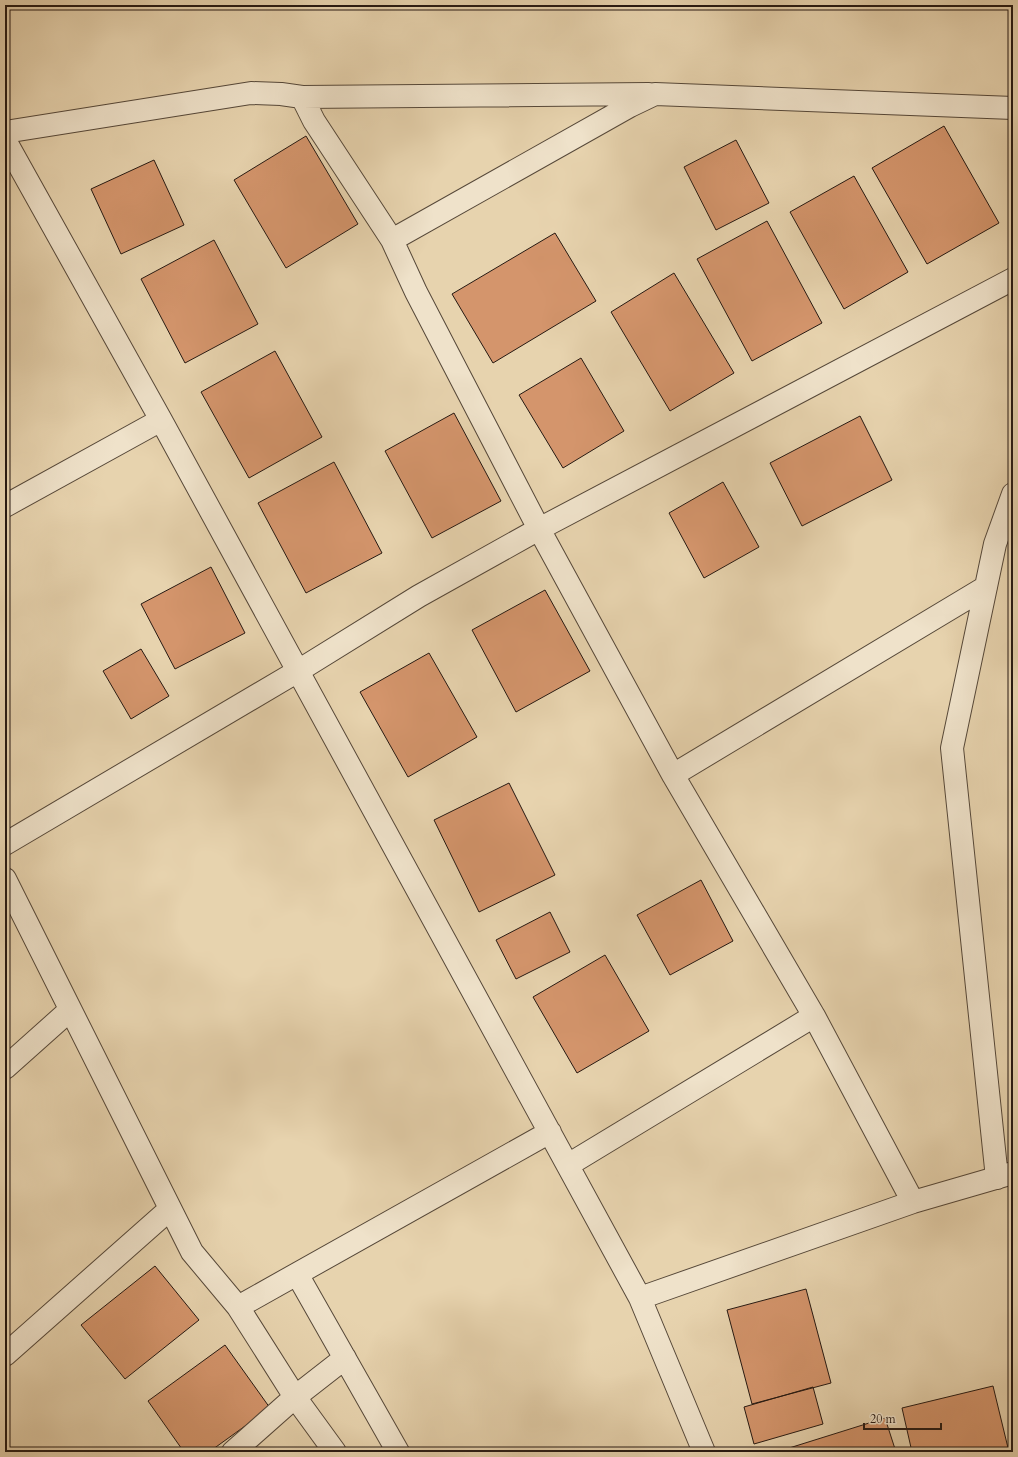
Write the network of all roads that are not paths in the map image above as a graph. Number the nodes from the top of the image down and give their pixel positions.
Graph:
1 (655, 94) junction
2 (302, 97) junction
3 (1013, 108) edge
4 (5, 132) edge
5 (5, 140) edge
6 (392, 240) junction
7 (1013, 279) edge
8 (161, 420) junction
9 (1013, 494) edge
10 (5, 506) edge
11 (538, 529) junction
12 (986, 587) junction
13 (298, 671) junction
14 (673, 775) junction
15 (5, 844) edge
16 (5, 879) edge
17 (70, 1010) junction
18 (814, 1016) junction
19 (5, 1068) edge
20 (550, 1132) junction
21 (568, 1165) junction
22 (1005, 1175) edge
23 (913, 1202) junction
24 (170, 1208) junction
25 (297, 1274) junction
26 (640, 1298) junction
27 (238, 1307) junction
28 (5, 1355) edge
29 (344, 1358) junction
30 (295, 1397) junction
31 (233, 1452) edge
32 (335, 1452) edge
33 (398, 1452) edge
34 (704, 1452) edge

1 - 2 street
1 - 3 street
1 - 6 street
2 - 4 street
2 - 6 street
5 - 8 street
6 - 11 street
7 - 11 street
8 - 10 street
8 - 13 street
9 - 12 street
11 - 13 street
11 - 14 street
12 - 14 street
12 - 22 street
13 - 15 street
13 - 20 street
14 - 18 street
16 - 17 street
17 - 19 street
17 - 24 street
18 - 21 street
18 - 23 street
20 - 21 street
20 - 25 street
21 - 26 street
22 - 23 street
23 - 26 street
24 - 27 street
24 - 28 street
25 - 27 street
25 - 29 street
26 - 34 street
27 - 30 street
29 - 30 street
29 - 33 street
30 - 31 street
30 - 32 street

